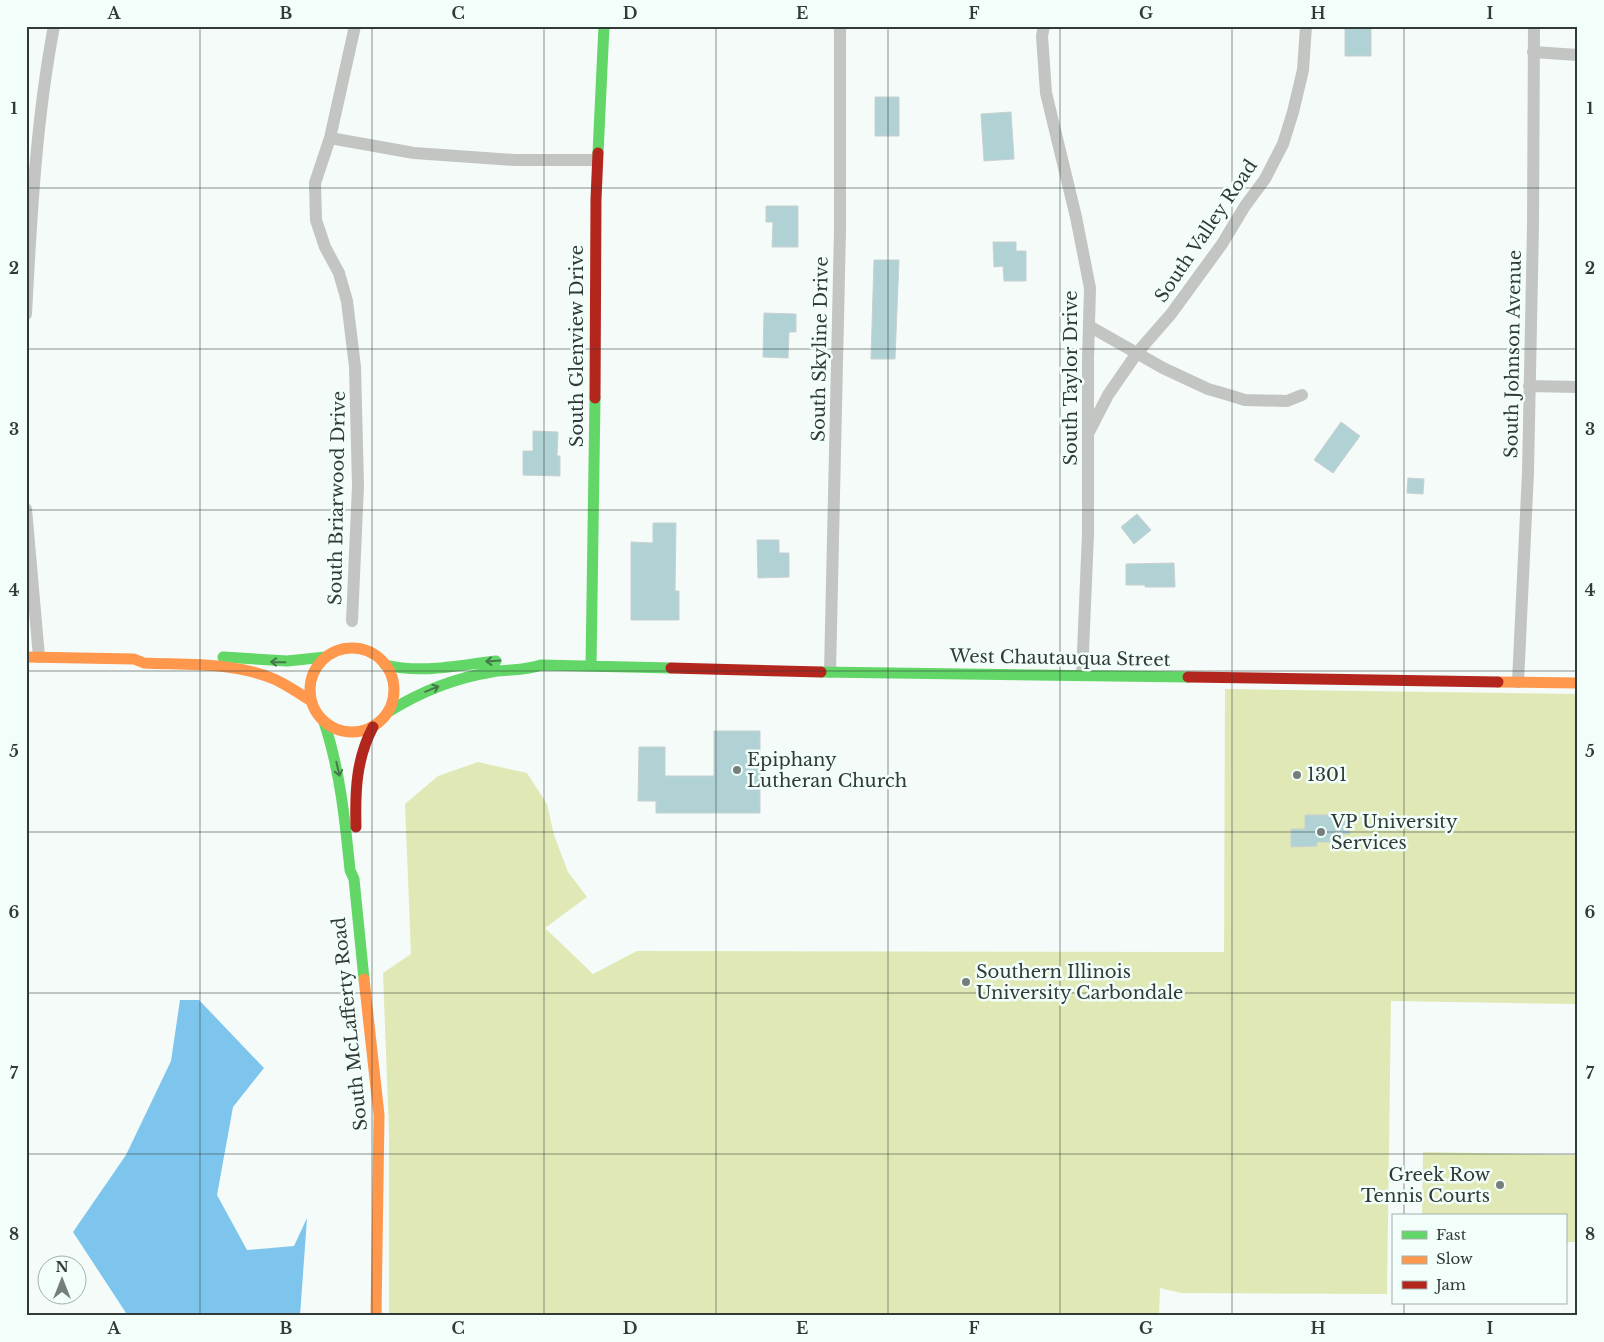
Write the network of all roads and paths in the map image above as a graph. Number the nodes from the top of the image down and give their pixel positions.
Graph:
1 (54, 26) edge
2 (355, 26) edge
3 (604, 26) edge
4 (840, 26) edge
5 (1044, 26) edge
6 (1306, 26) edge
7 (1534, 26) edge
8 (1534, 52) junction
9 (1578, 54) edge
10 (330, 138) junction
11 (597, 160) junction
12 (26, 314) edge
13 (1089, 326) junction
14 (1137, 353) junction
15 (1529, 386) junction
16 (1578, 387) edge
17 (1302, 395) dead end
18 (1088, 434) junction
19 (26, 510) edge
20 (352, 621) dead end
21 (33, 657) edge
22 (326, 657) junction
23 (134, 658) junction
24 (386, 665) junction
25 (541, 665) junction
26 (591, 666) junction
27 (830, 672) junction
28 (1082, 675) junction
29 (1518, 682) junction
30 (1578, 684) edge
31 (311, 701) junction
32 (388, 712) junction
33 (324, 722) junction
34 (373, 727) junction
35 (354, 879) junction
36 (376, 1316) edge

1 - 12 street
2 - 10 street, South Briarwood Drive
3 - 11 street, South Glenview Drive
4 - 27 street, South Skyline Drive
5 - 13 street, South Taylor Drive
6 - 14 street, South Valley Road
7 - 8 street, South Johnson Avenue
8 - 9 street
8 - 15 street, South Johnson Avenue
10 - 11 street
10 - 20 street, South Briarwood Drive
11 - 26 street, South Glenview Drive
13 - 14 street
13 - 18 street, South Taylor Drive
14 - 17 street
14 - 18 street, South Valley Road
15 - 16 street
15 - 29 street, South Johnson Avenue
18 - 28 street, South Taylor Drive
19 - 21 street
21 - 23 street, West Chautauqua Street
22 -> 23 street, West Chautauqua Street
22 - 24 street, West Chautauqua Street
22 - 31 street
23 - 31 street, West Chautauqua Street
25 -> 24 street, West Chautauqua Street
24 - 32 street
25 - 26 street, West Chautauqua Street
32 -> 25 street, West Chautauqua Street
26 - 27 street, West Chautauqua Street
27 - 28 street, West Chautauqua Street
28 - 29 street, West Chautauqua Street
29 - 30 street, West Chautauqua Street
31 - 33 street, West Chautauqua Street
32 - 34 street, West Chautauqua Street
33 - 34 street
33 -> 35 street, South McLafferty Road
34 - 35 street, South McLafferty Road
35 - 36 street, South McLafferty Road

